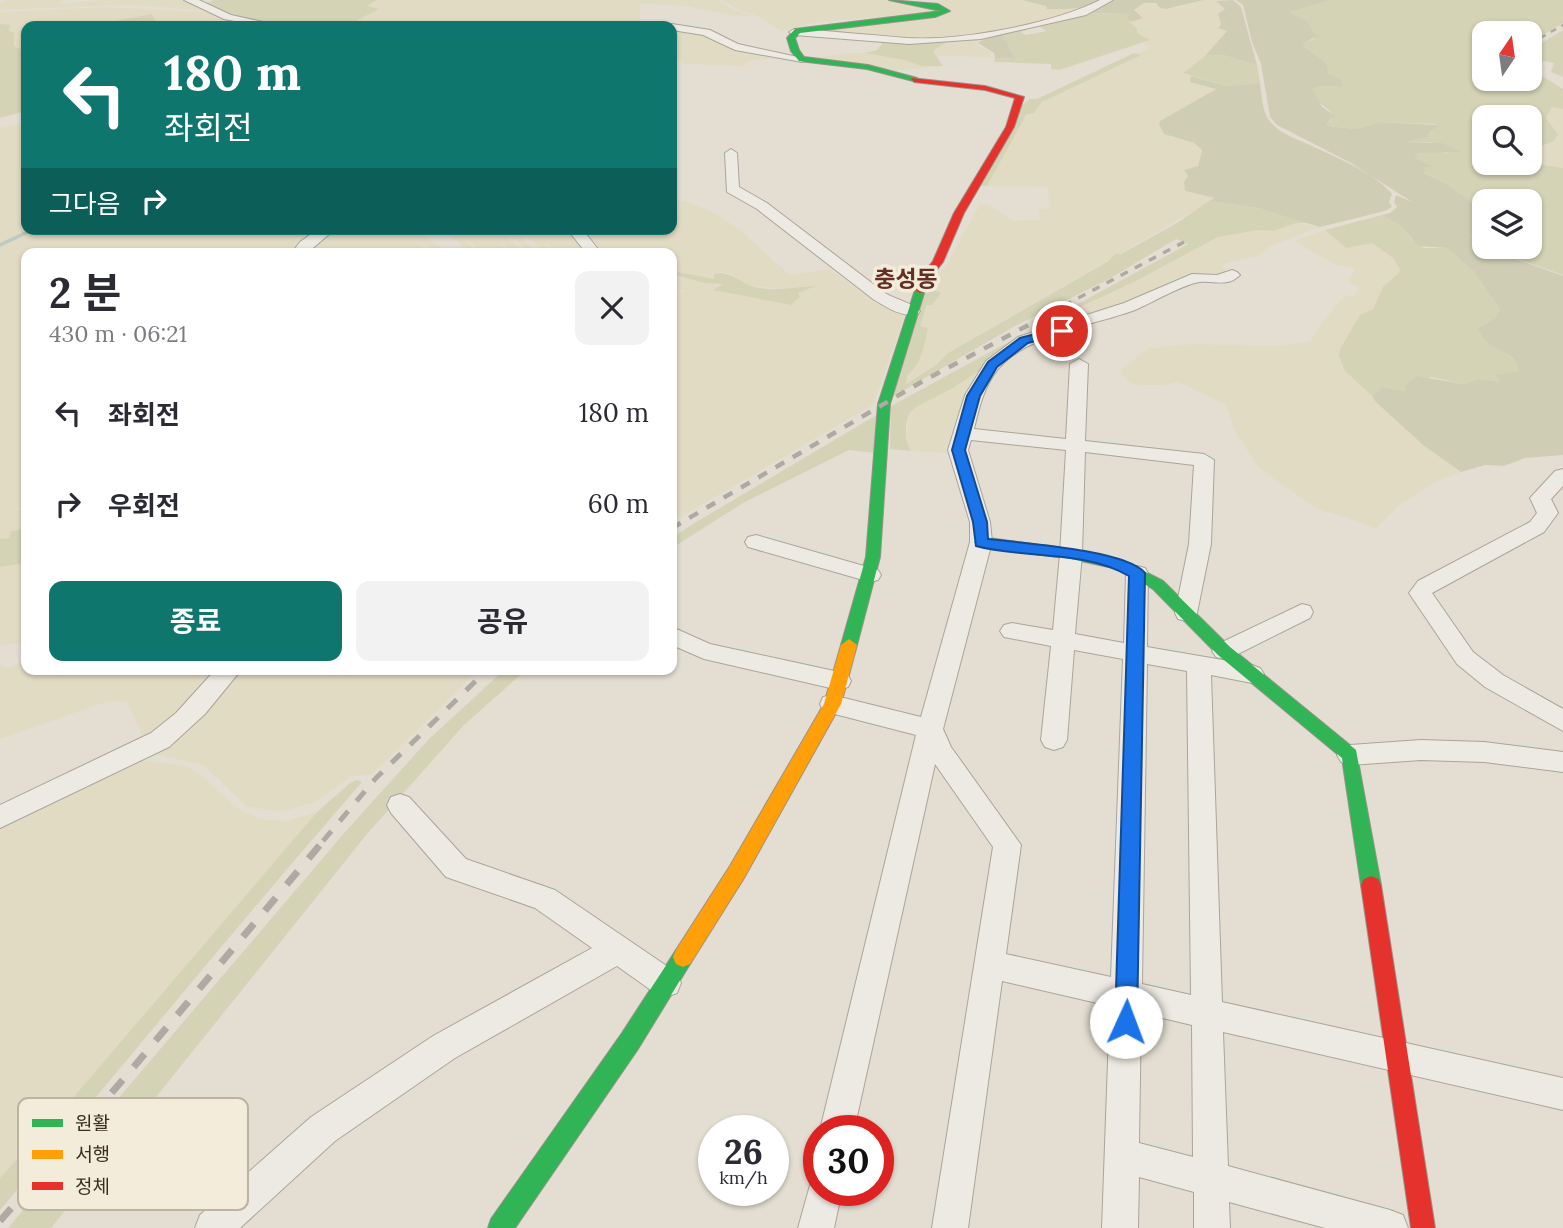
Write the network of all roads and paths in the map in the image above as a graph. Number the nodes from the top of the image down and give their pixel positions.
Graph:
1 (189, 0) edge
2 (892, 0) edge
3 (1108, 0) edge
4 (249, 21) edge
5 (677, 28) edge
6 (794, 33) junction
7 (802, 59) junction
8 (731, 153) dead end
9 (319, 235) edge
10 (303, 248) edge
11 (1232, 275) dead end
12 (912, 311) junction
13 (1079, 364) dead end
14 (963, 433) junction
15 (1075, 446) junction
16 (1562, 475) edge
17 (756, 542) dead end
18 (981, 542) junction
19 (1071, 554) junction
20 (1137, 573) junction
21 (870, 575) junction
22 (1302, 612) dead end
23 (1186, 613) junction
24 (1012, 631) dead end
25 (677, 637) edge
26 (1062, 639) junction
27 (1136, 653) junction
28 (1212, 658) junction
29 (1252, 674) joint
30 (224, 675) edge
31 (836, 693) junction
32 (1563, 721) edge
33 (930, 729) junction
34 (1054, 740) dead end
35 (1350, 755) junction
36 (1563, 762) edge
37 (400, 805) dead end
38 (0, 817) edge
39 (619, 949) junction
40 (989, 964) junction
41 (666, 983) junction
42 (1126, 995) junction
43 (1206, 1013) junction
44 (1399, 1057) junction
45 (1563, 1094) edge
46 (840, 1115) edge
47 (1122, 1155) junction
48 (1211, 1180) junction
49 (248, 1196) edge
50 (821, 1206) edge
51 (233, 1210) edge
52 (213, 1228) edge
53 (500, 1228) edge
54 (816, 1228) edge
55 (950, 1228) edge
56 (1120, 1228) edge
57 (1212, 1228) edge
58 (1391, 1228) edge
59 (1423, 1228) edge

1 - 4 street
2 - 6 street
3 - 6 street
5 - 7 street
6 - 7 street
7 - 12 street
8 - 12 street
9 - 10 street
11 - 14 street
12 - 21 street
13 - 15 street
14 - 15 street
14 - 18 street
15 - 19 street
15 - 23 street
16 - 32 street
17 - 21 street
18 - 19 street
18 - 33 street
19 - 20 street
19 - 26 street
20 - 23 street
20 - 27 street
21 - 31 street
22 - 28 street
23 - 28 street
24 - 26 street
25 - 31 street
26 - 27 street
26 - 34 street
27 - 28 street
27 - 42 street
28 - 29 street
28 - 43 street
29 - 35 street
30 - 38 street
31 - 33 street
31 - 41 street
33 - 40 street
33 - 46 street
35 - 36 street
35 - 44 street
37 - 39 street
39 - 41 street
39 - 49 street
40 - 42 street
40 - 55 street
41 - 53 street
42 - 43 street
42 - 47 street
43 - 44 street
43 - 48 street
44 - 45 street
44 - 59 street
47 - 48 street
47 - 56 street
48 - 57 street
48 - 58 street
50 - 54 street
51 - 52 street

